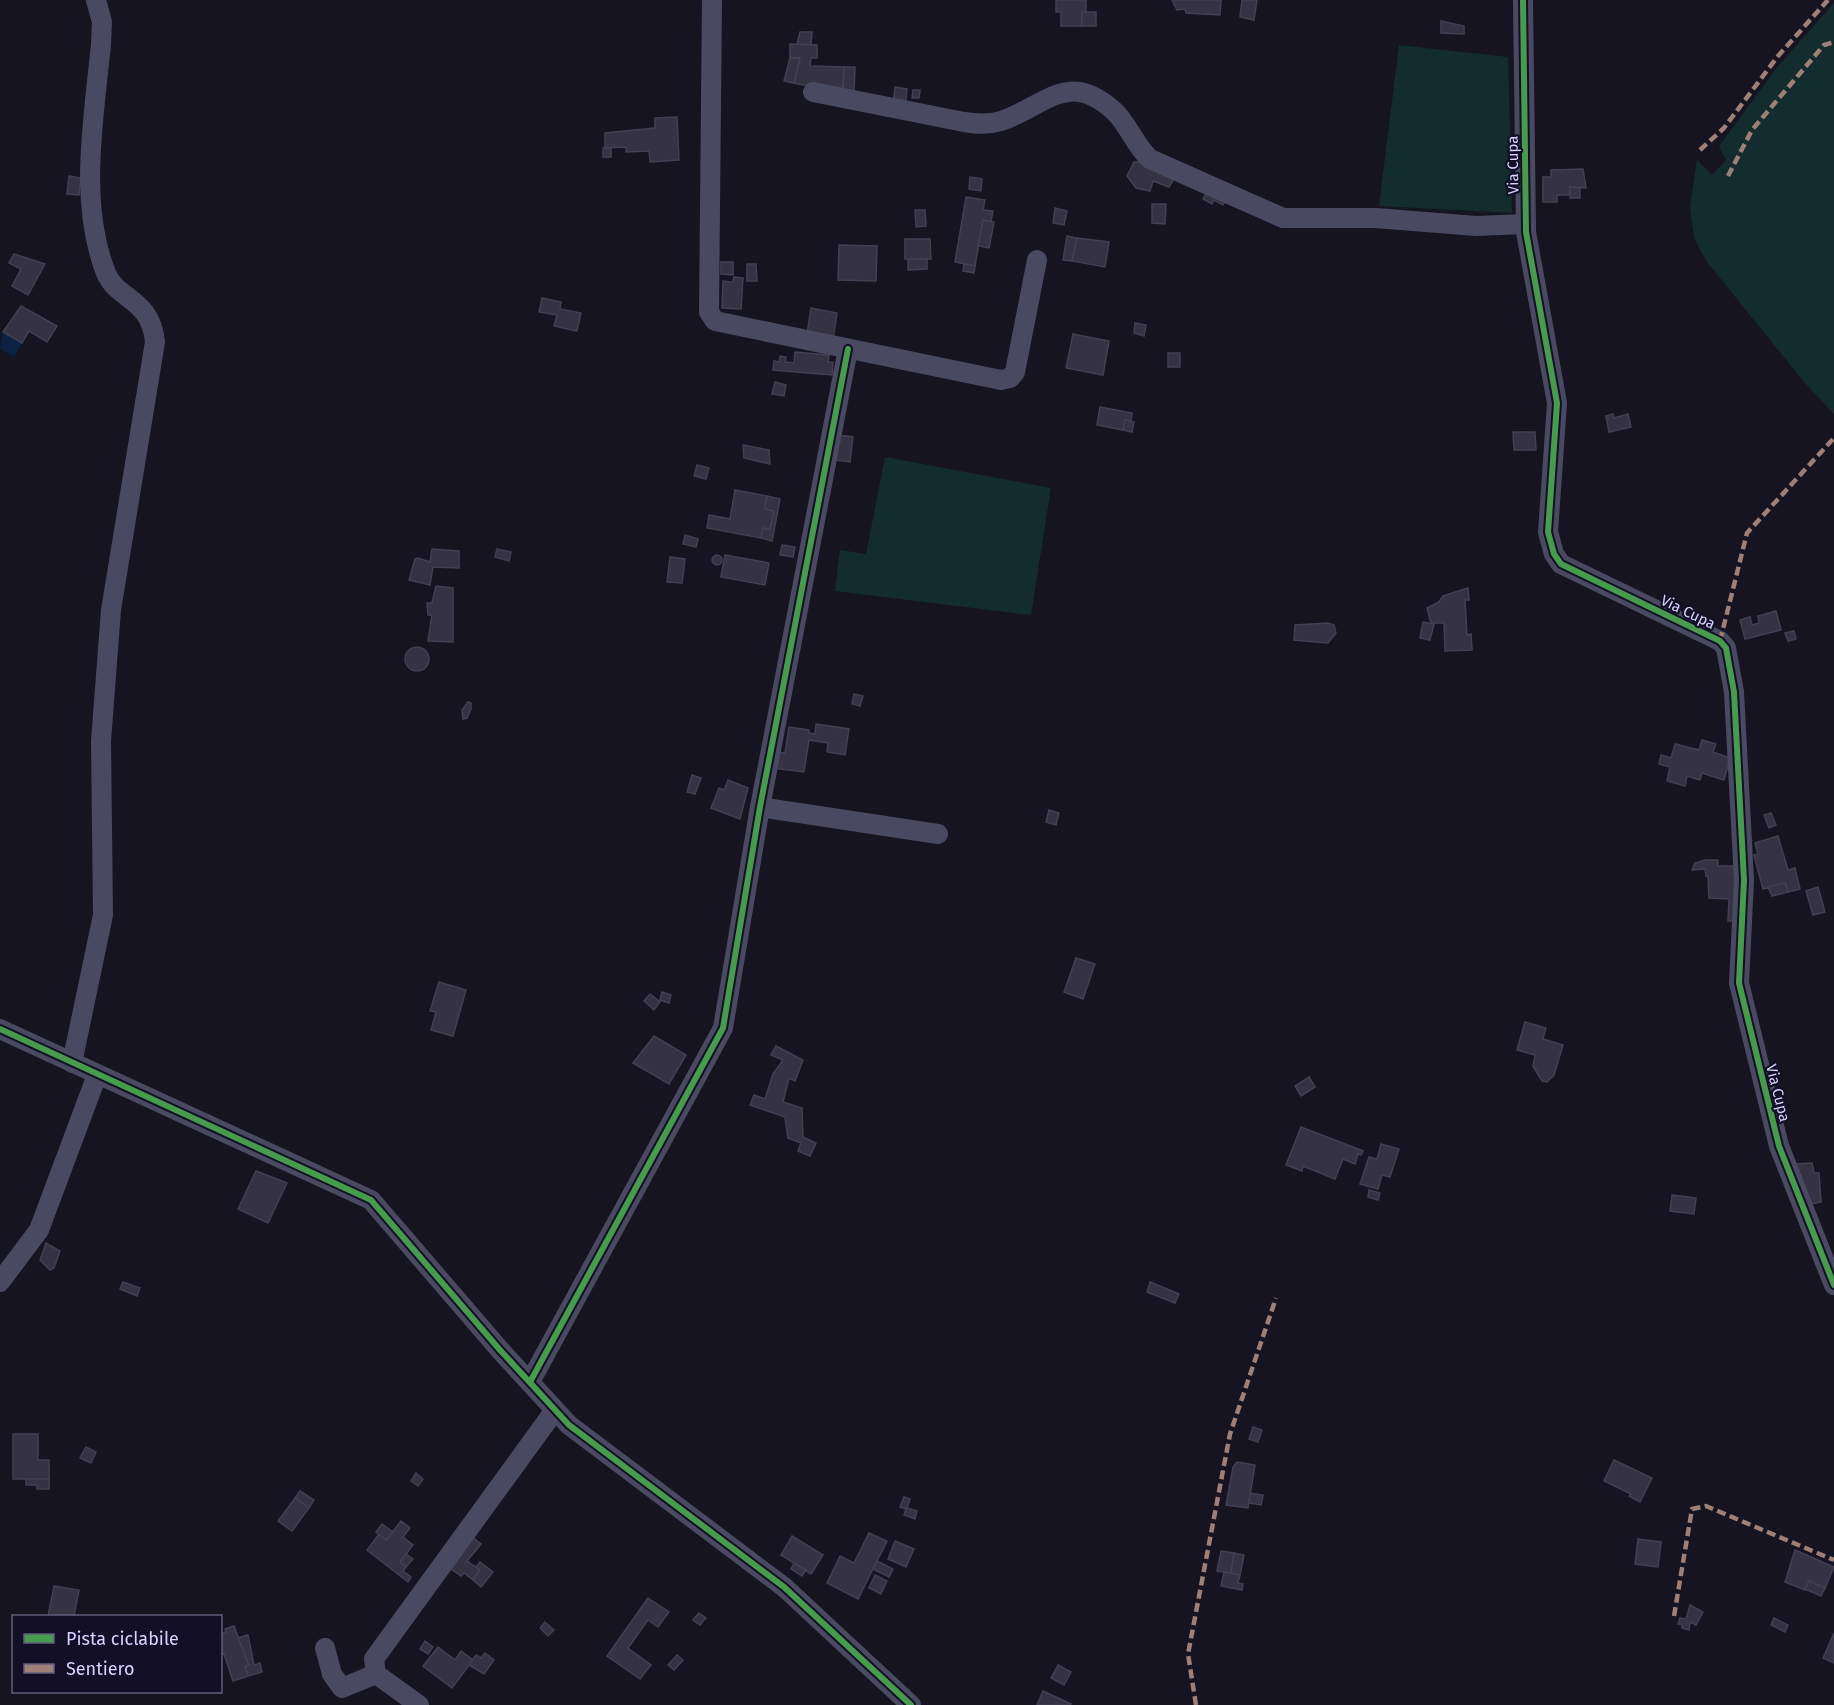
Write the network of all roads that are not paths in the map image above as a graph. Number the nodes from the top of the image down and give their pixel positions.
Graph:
1 (96, 0) edge
2 (712, 0) edge
3 (1523, 0) edge
4 (813, 92) dead end
5 (1526, 224) junction
6 (1037, 260) dead end
7 (848, 349) junction
8 (760, 807) junction
9 (938, 834) dead end
10 (0, 1029) edge
11 (72, 1063) junction
12 (97, 1075) junction
13 (0, 1282) edge
14 (1834, 1285) edge
15 (530, 1382) junction
16 (555, 1410) junction
17 (325, 1648) dead end
18 (376, 1674) junction
19 (418, 1705) edge
20 (912, 1705) edge

1 - 11 street
2 - 7 street
3 - 5 street, Via Cupa
4 - 5 street
5 - 14 street, Via Cupa
6 - 7 street
7 - 8 street
8 - 9 street
8 - 15 street
10 - 11 street
11 - 12 street
12 - 13 street
12 - 15 street
15 - 16 street
16 - 18 street
16 - 20 street
17 - 18 street
18 - 19 street

